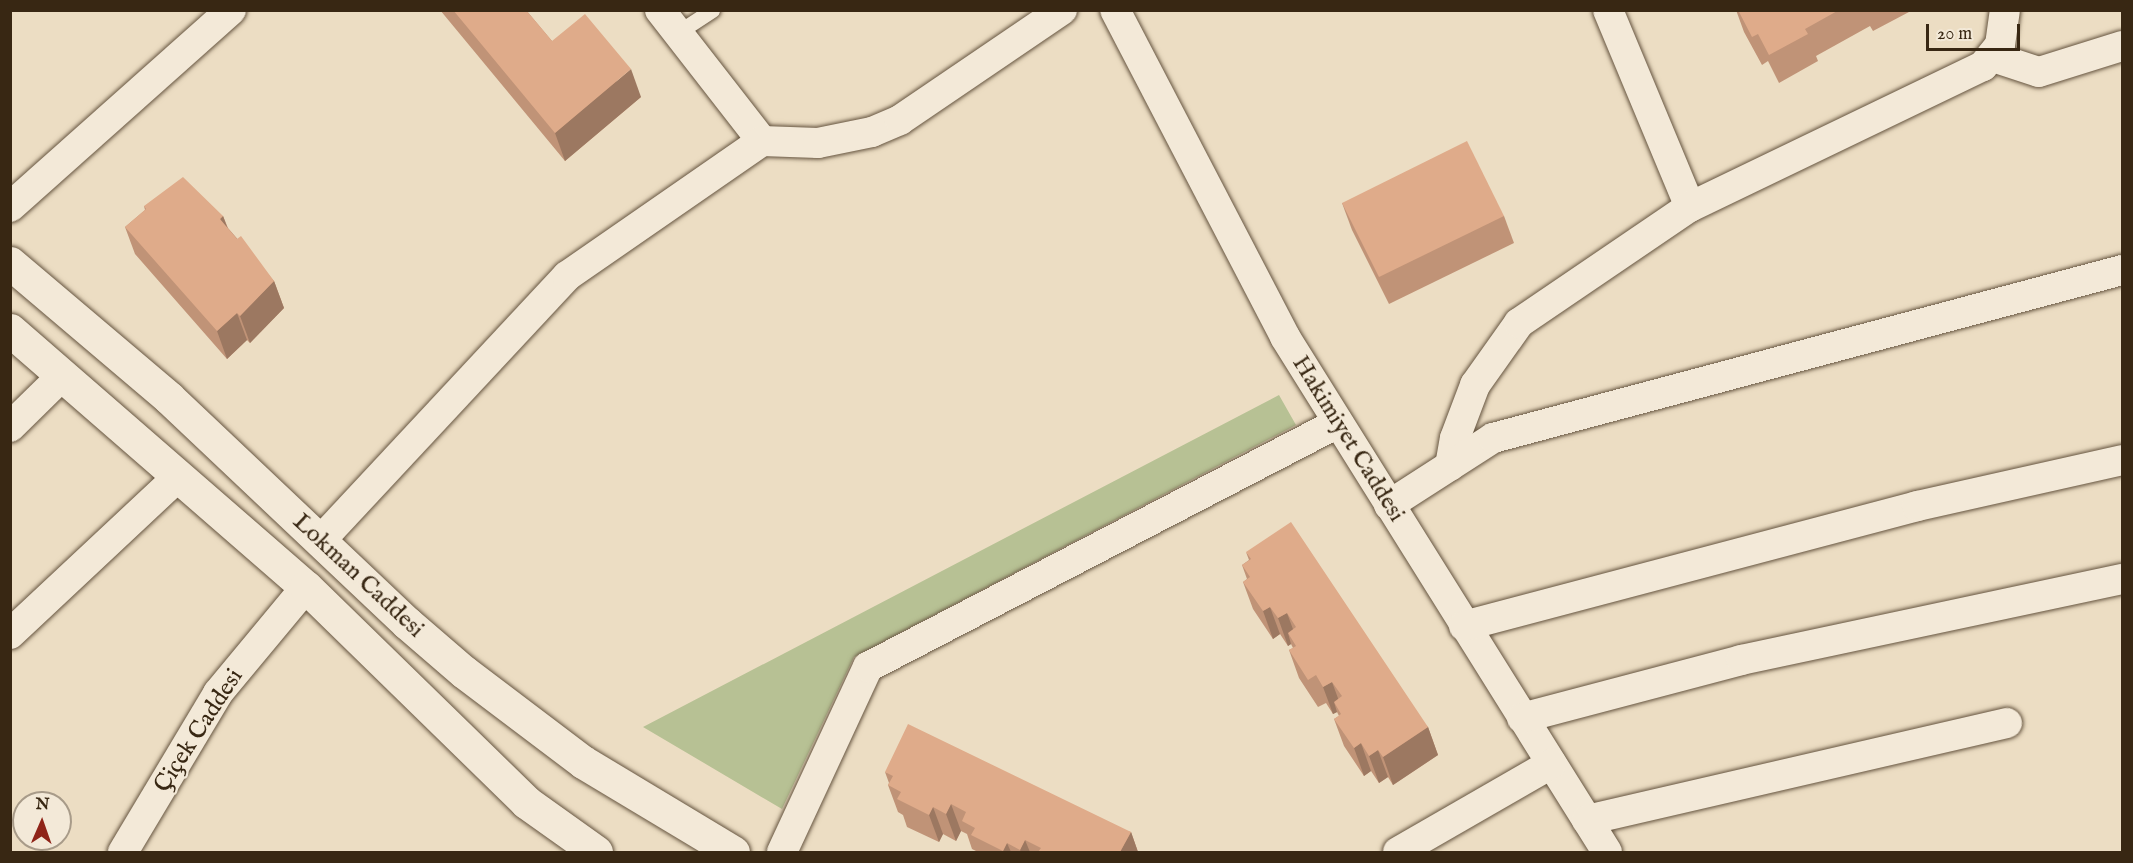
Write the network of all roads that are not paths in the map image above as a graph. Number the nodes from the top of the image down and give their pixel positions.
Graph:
1 (231, 10) edge
2 (712, 10) edge
3 (1062, 10) edge
4 (1115, 10) edge
5 (1608, 10) edge
6 (2005, 10) edge
7 (668, 22) edge
8 (2122, 46) edge
9 (1993, 57) junction
10 (762, 141) junction
11 (10, 207) edge
12 (1690, 207) junction
13 (10, 263) edge
14 (2122, 270) edge
15 (10, 330) edge
16 (63, 375) junction
17 (1338, 423) junction
18 (10, 427) edge
19 (2122, 460) edge
20 (1450, 466) junction
21 (179, 476) junction
22 (1389, 506) junction
23 (320, 541) junction
24 (2122, 579) edge
25 (306, 588) junction
26 (1464, 626) junction
27 (10, 634) edge
28 (1522, 718) junction
29 (2007, 723) dead end
30 (1551, 764) junction
31 (1587, 820) junction
32 (123, 852) edge
33 (596, 852) edge
34 (733, 852) edge
35 (782, 852) edge
36 (1398, 852) edge
37 (1607, 852) edge

1 - 11 street
2 - 7 lane
3 - 10 street
4 - 17 street, Hakimiyet Caddesi
5 - 12 street
6 - 9 street
7 - 10 street
8 - 9 street
9 - 12 street
10 - 23 street
12 - 20 street
13 - 23 street, Lokman Caddesi
14 - 20 street
15 - 16 street, Lokman Caddesi
16 - 18 street
16 - 21 street, Lokman Caddesi
17 - 22 street, Hakimiyet Caddesi
17 - 35 street
19 - 26 street
20 - 22 street
21 - 25 street, Lokman Caddesi
21 - 27 street
22 - 26 street, Hakimiyet Caddesi
23 - 34 street, Lokman Caddesi
24 - 28 street
25 - 32 street, Çiçek Caddesi
25 - 33 street, Lokman Caddesi
26 - 28 street, Hakimiyet Caddesi
28 - 30 street, Hakimiyet Caddesi
29 - 31 street
30 - 31 street, Hakimiyet Caddesi
30 - 36 street
31 - 37 street, Hakimiyet Caddesi

